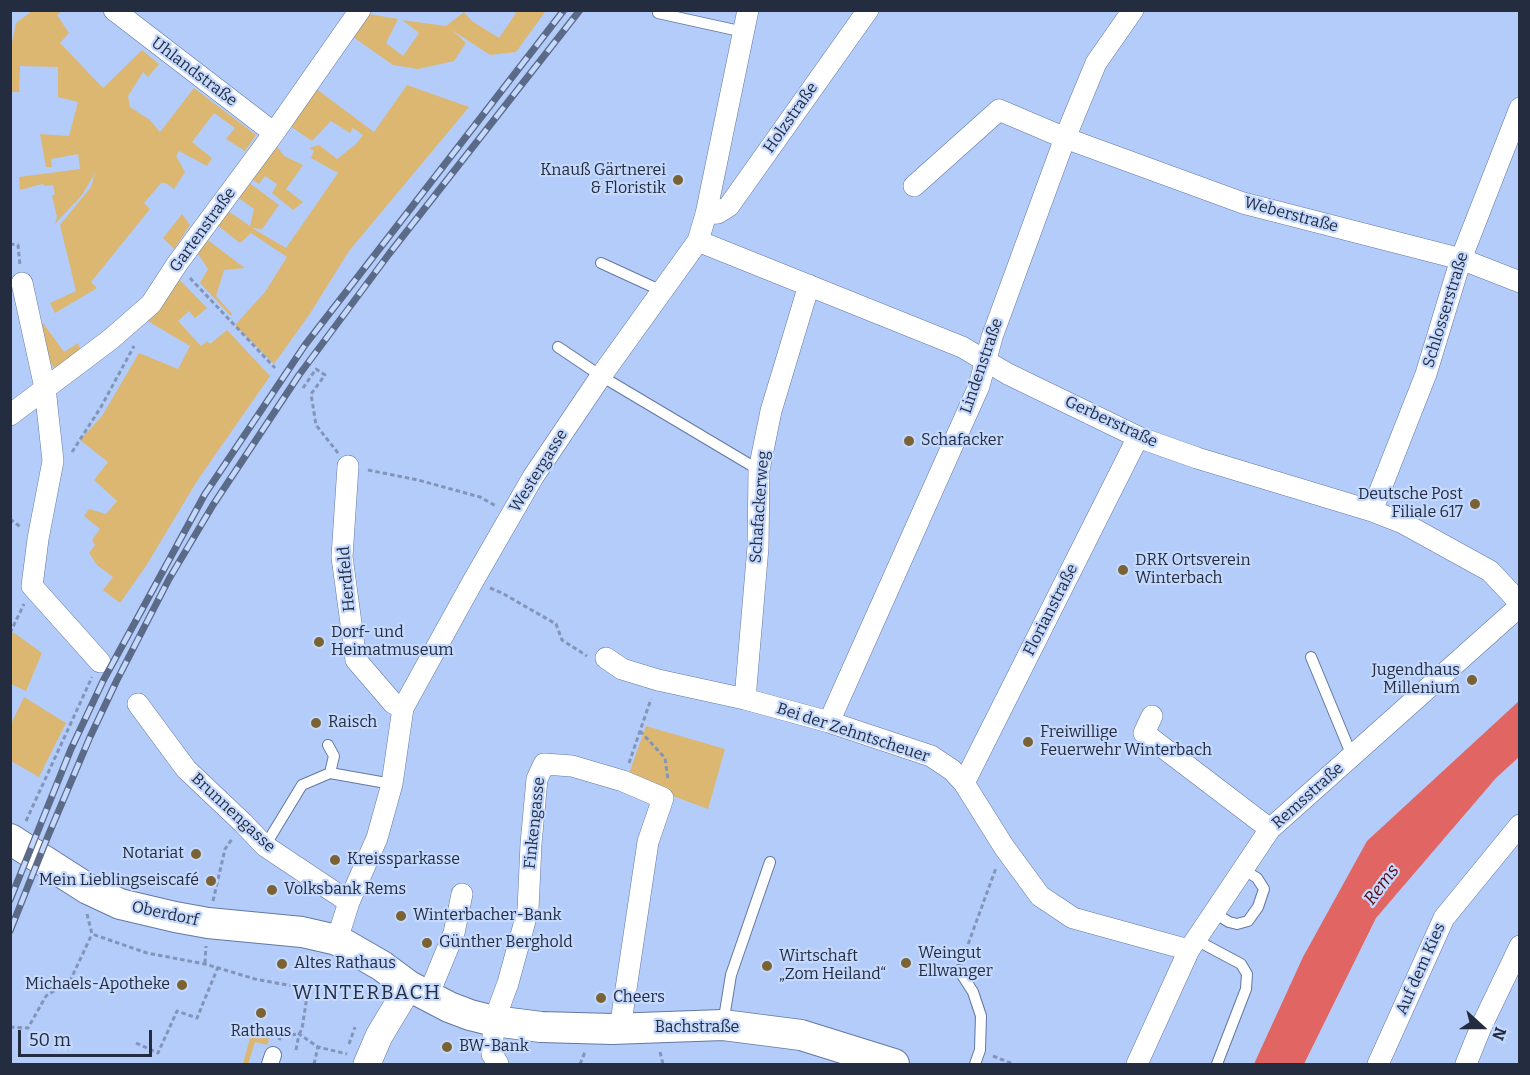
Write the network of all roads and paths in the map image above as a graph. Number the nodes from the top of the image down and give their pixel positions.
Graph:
1 (114, 10) edge
2 (360, 10) edge
3 (748, 10) edge
4 (868, 10) edge
5 (1133, 10) edge
6 (658, 12) dead end
7 (744, 32) junction
8 (1520, 108) edge
9 (274, 133) junction
10 (1065, 138) junction
11 (914, 186) dead end
12 (706, 214) junction
13 (698, 242) junction
14 (10, 244) edge
15 (1461, 259) junction
16 (601, 263) dead end
17 (177, 264) junction
18 (1520, 282) edge
19 (22, 283) joint
20 (809, 285) junction
21 (662, 291) junction
22 (136, 342) dead end
23 (558, 346) dead end
24 (986, 360) junction
25 (274, 368) dead end
26 (601, 376) junction
27 (45, 388) junction
28 (303, 388) dead end
29 (10, 414) edge
30 (1138, 437) junction
31 (53, 461) junction
32 (348, 466) junction
33 (759, 470) junction
34 (1372, 511) junction
35 (511, 514) junction
36 (472, 583) junction
37 (32, 586) junction
38 (1520, 604) edge
39 (10, 633) edge
40 (1311, 657) dead end
41 (606, 658) joint
42 (100, 662) joint
43 (658, 680) junction
44 (745, 699) junction
45 (138, 704) dead end
46 (404, 708) junction
47 (1152, 716) dead end
48 (829, 722) junction
49 (640, 731) junction
50 (328, 745) dead end
51 (1352, 756) junction
52 (330, 773) junction
53 (623, 781) junction
54 (964, 783) junction
55 (392, 784) junction
56 (663, 798) junction
57 (243, 823) junction
58 (1520, 825) edge
59 (1270, 829) junction
60 (17, 833) edge
61 (265, 846) junction
62 (1004, 847) junction
63 (770, 862) dead end
64 (1244, 870) junction
65 (88, 889) junction
66 (462, 894) dead end
67 (349, 902) junction
68 (1214, 913) junction
69 (208, 923) junction
70 (92, 934) junction
71 (337, 940) junction
72 (1192, 945) junction
73 (1520, 946) edge
74 (218, 967) junction
75 (959, 970) joint
76 (298, 987) dead end
77 (419, 991) junction
78 (307, 996) dead end
79 (494, 1021) junction
80 (723, 1024) junction
81 (10, 1027) edge
82 (354, 1027) dead end
83 (620, 1029) junction
84 (298, 1034) junction
85 (136, 1043) dead end
86 (318, 1047) junction
87 (296, 1050) dead end
88 (980, 1050) junction
89 (273, 1055) edge
90 (314, 1065) edge
91 (367, 1065) edge
92 (498, 1065) edge
93 (894, 1065) edge
94 (975, 1065) edge
95 (1013, 1065) edge
96 (1137, 1065) edge
97 (1217, 1065) edge
98 (1378, 1065) edge
99 (1466, 1065) edge

1 - 9 street, Uhlandstraße
2 - 9 street, Gartenstraße
3 - 7 street, Westergasse
4 - 12 street, Holzstraße
5 - 10 street, Lindenstraße
6 - 7 lane
7 - 12 street, Westergasse
8 - 15 street, Schlosserstraße
9 - 17 street, Gartenstraße
10 - 11 street
10 - 15 street, Weberstraße
10 - 24 street, Lindenstraße
12 - 13 street, Westergasse
13 - 20 street, Gerberstraße
13 - 21 street, Westergasse
14 - 19 path
15 - 18 street, Weberstraße
15 - 34 street, Schlosserstraße
16 - 21 lane
17 - 25 path
17 - 27 street, Gartenstraße
19 - 27 street
20 - 24 street, Gerberstraße
20 - 33 street, Schafackerweg
21 - 26 street, Westergasse
22 - 31 path
23 - 26 lane
24 - 30 street, Gerberstraße
24 - 48 street, Lindenstraße
26 - 33 lane
26 - 35 street, Westergasse
27 - 29 street, Gartenstraße
27 - 31 street
28 - 32 path
30 - 34 street, Gerberstraße
30 - 54 street, Florianstraße
31 - 37 street
32 - 35 path
32 - 46 street, Herdfeld
33 - 44 street, Schafackerweg
34 - 38 street, Gerberstraße
35 - 36 street, Westergasse
36 - 41 path
36 - 46 street, Westergasse
37 - 39 path
37 - 42 street
38 - 51 street, Remsstraße
40 - 51 lane
41 - 43 street, Bei der Zehntscheuer
42 - 60 path
43 - 44 street, Bei der Zehntscheuer
43 - 49 path
44 - 48 street, Bei der Zehntscheuer
45 - 57 street, Brunnengasse
46 - 55 street, Westergasse
47 - 59 street
48 - 54 street, Bei der Zehntscheuer
49 - 53 path
49 - 56 path
50 - 52 lane
51 - 59 street, Remsstraße
52 - 55 lane
52 - 61 lane
53 - 56 street, Finkengasse
53 - 79 street, Finkengasse
54 - 62 street, Bei der Zehntscheuer
55 - 67 street, Westergasse
56 - 83 street
57 - 61 street, Brunnengasse
57 - 69 path
58 - 98 street, Auf dem Kies
59 - 64 street, Remsstraße
60 - 65 main road, Oberdorf
61 - 67 street, Brunnengasse
62 - 72 street, Bei der Zehntscheuer
62 - 75 path
63 - 80 lane
64 - 68 street, Remsstraße
64 - 68 lane
65 - 69 main road, Oberdorf
65 - 70 path
66 - 77 street
67 - 71 street, Westergasse
68 - 72 street, Remsstraße
69 - 71 main road, Oberdorf
70 - 74 path
70 - 81 path
71 - 77 main road, Oberdorf
72 - 96 street, Remsstraße
72 - 97 lane
73 - 99 street
74 - 76 path
74 - 85 path
75 - 88 lane
77 - 79 main road, Bachstraße
77 - 91 street
78 - 84 path
79 - 83 main road, Bachstraße
79 - 92 street
80 - 83 main road, Bachstraße
80 - 93 main road, Bachstraße
82 - 86 path
84 - 86 path
84 - 87 path
84 - 89 path
86 - 90 path
88 - 94 lane
88 - 95 path

